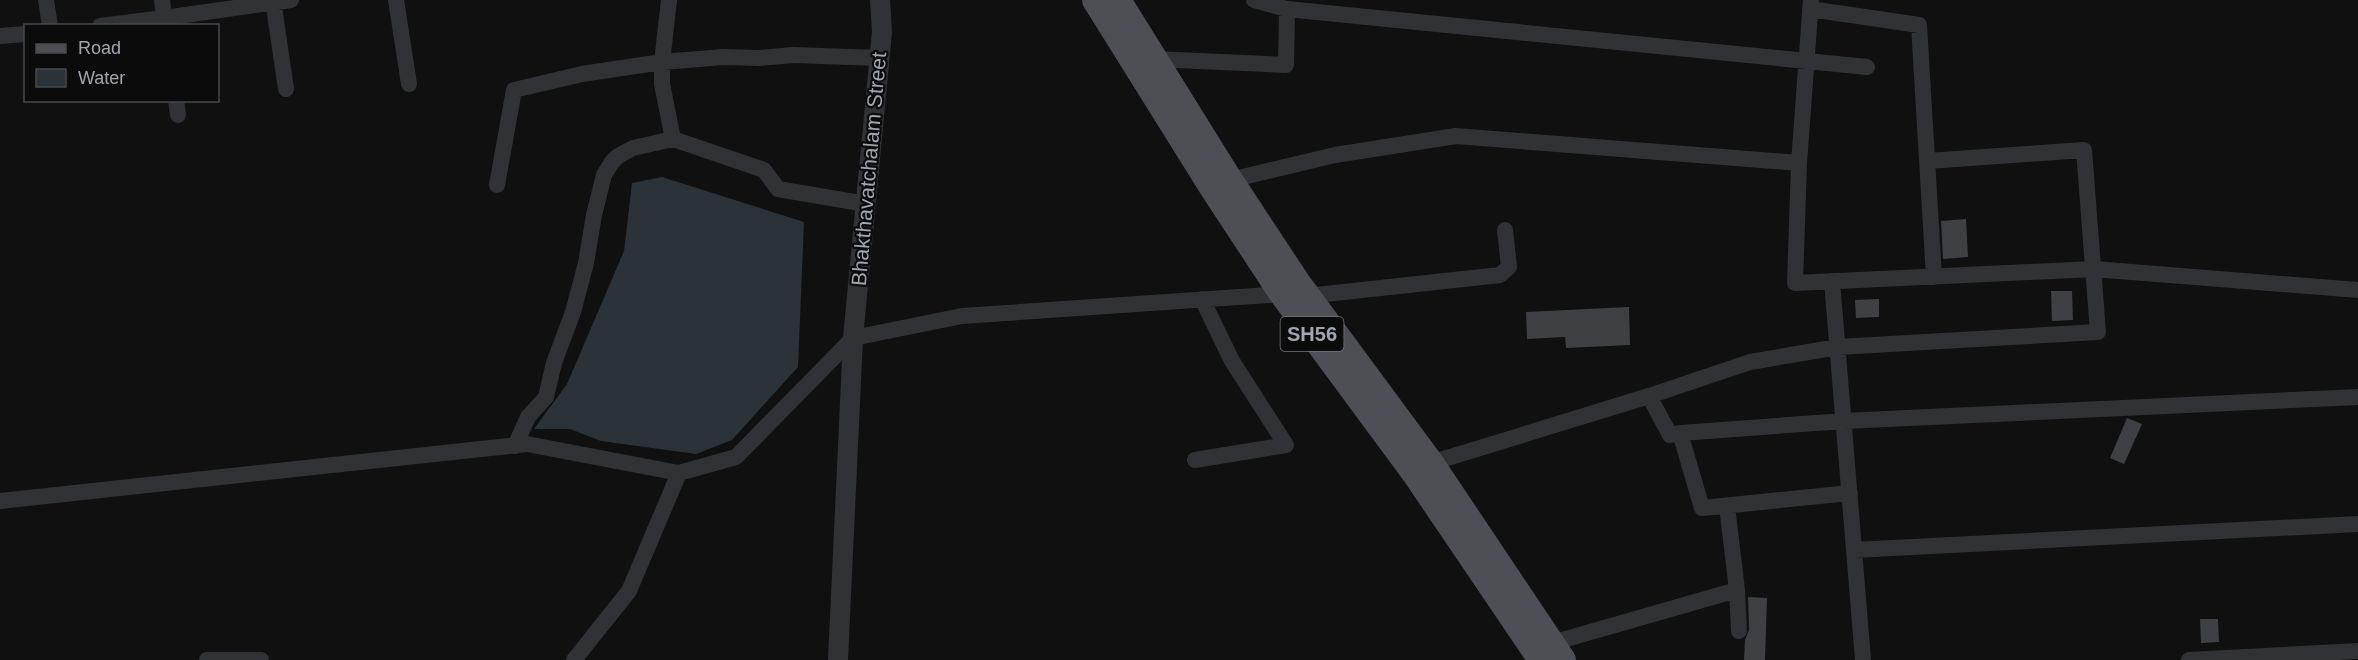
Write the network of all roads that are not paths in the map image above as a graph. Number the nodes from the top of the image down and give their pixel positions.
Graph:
1 (46, 0) edge
2 (162, 0) edge
3 (291, 0) edge
4 (396, 0) edge
5 (669, 0) edge
6 (880, 0) edge
7 (1095, 0) edge
8 (1118, 0) edge
9 (1254, 0) edge
10 (273, 1) edge
11 (1810, 4) edge
12 (1287, 9) junction
13 (165, 22) edge
14 (50, 24) edge
15 (132, 24) edge
16 (24, 34) edge
17 (0, 36) edge
18 (879, 58) junction
19 (1154, 59) junction
20 (1806, 60) junction
21 (662, 62) junction
22 (1867, 67) dead end
23 (409, 84) dead end
24 (286, 89) dead end
25 (673, 139) junction
26 (1927, 161) junction
27 (1799, 163) junction
28 (497, 185) dead end
29 (1221, 185) junction
30 (866, 204) junction
31 (1505, 230) dead end
32 (2094, 269) junction
33 (1934, 277) junction
34 (1832, 281) junction
35 (2358, 290) edge
36 (1294, 295) junction
37 (1202, 299) junction
38 (853, 338) junction
39 (1838, 347) junction
40 (1649, 396) junction
41 (2358, 397) edge
42 (1844, 421) junction
43 (1680, 433) junction
44 (515, 446) junction
45 (1195, 460) dead end
46 (1431, 463) junction
47 (679, 473) junction
48 (1850, 493) junction
49 (0, 501) edge
50 (1727, 506) junction
51 (2358, 524) edge
52 (1854, 550) junction
53 (1737, 590) junction
54 (1739, 630) dead end
55 (2358, 651) edge
56 (1552, 654) edge
57 (207, 660) edge
58 (261, 660) edge
59 (574, 660) edge
60 (838, 660) edge
61 (1863, 660) edge
62 (2188, 660) edge

1 - 14 street
2 - 13 street
3 - 10 street
4 - 23 street
5 - 21 street
6 - 18 street, Bhakthavatchalam Street
7 - 29 main road, SH56
8 - 19 main road, SH56
9 - 12 street
10 - 13 street
10 - 24 street
11 - 20 street
11 - 26 street
12 - 19 street
12 - 20 street
13 - 15 street
16 - 17 street
18 - 21 street
18 - 30 street, Bhakthavatchalam Street
19 - 29 main road, SH56
20 - 22 street
20 - 27 street
21 - 25 street
21 - 28 street
25 - 30 street
25 - 44 street
26 - 32 street
26 - 33 street
27 - 29 street
27 - 34 street
29 - 36 main road, SH56
30 - 38 street, Bhakthavatchalam Street
31 - 36 street
32 - 33 street
32 - 35 street
32 - 39 street
33 - 34 street
34 - 39 street
36 - 37 street
36 - 46 main road, SH56
36 - 56 main road, SH56
37 - 38 street
37 - 45 street
38 - 47 street
38 - 60 street, Bhakthavatchalam Street
39 - 40 street
39 - 42 street
40 - 43 street
40 - 46 street
41 - 42 street
42 - 43 street
42 - 48 street
43 - 50 street
44 - 47 street
44 - 49 street
46 - 56 main road, SH56
47 - 59 street
48 - 50 street
48 - 52 street
50 - 53 street
51 - 52 street
52 - 61 street
53 - 54 street
53 - 56 street
55 - 62 street
57 - 58 street

